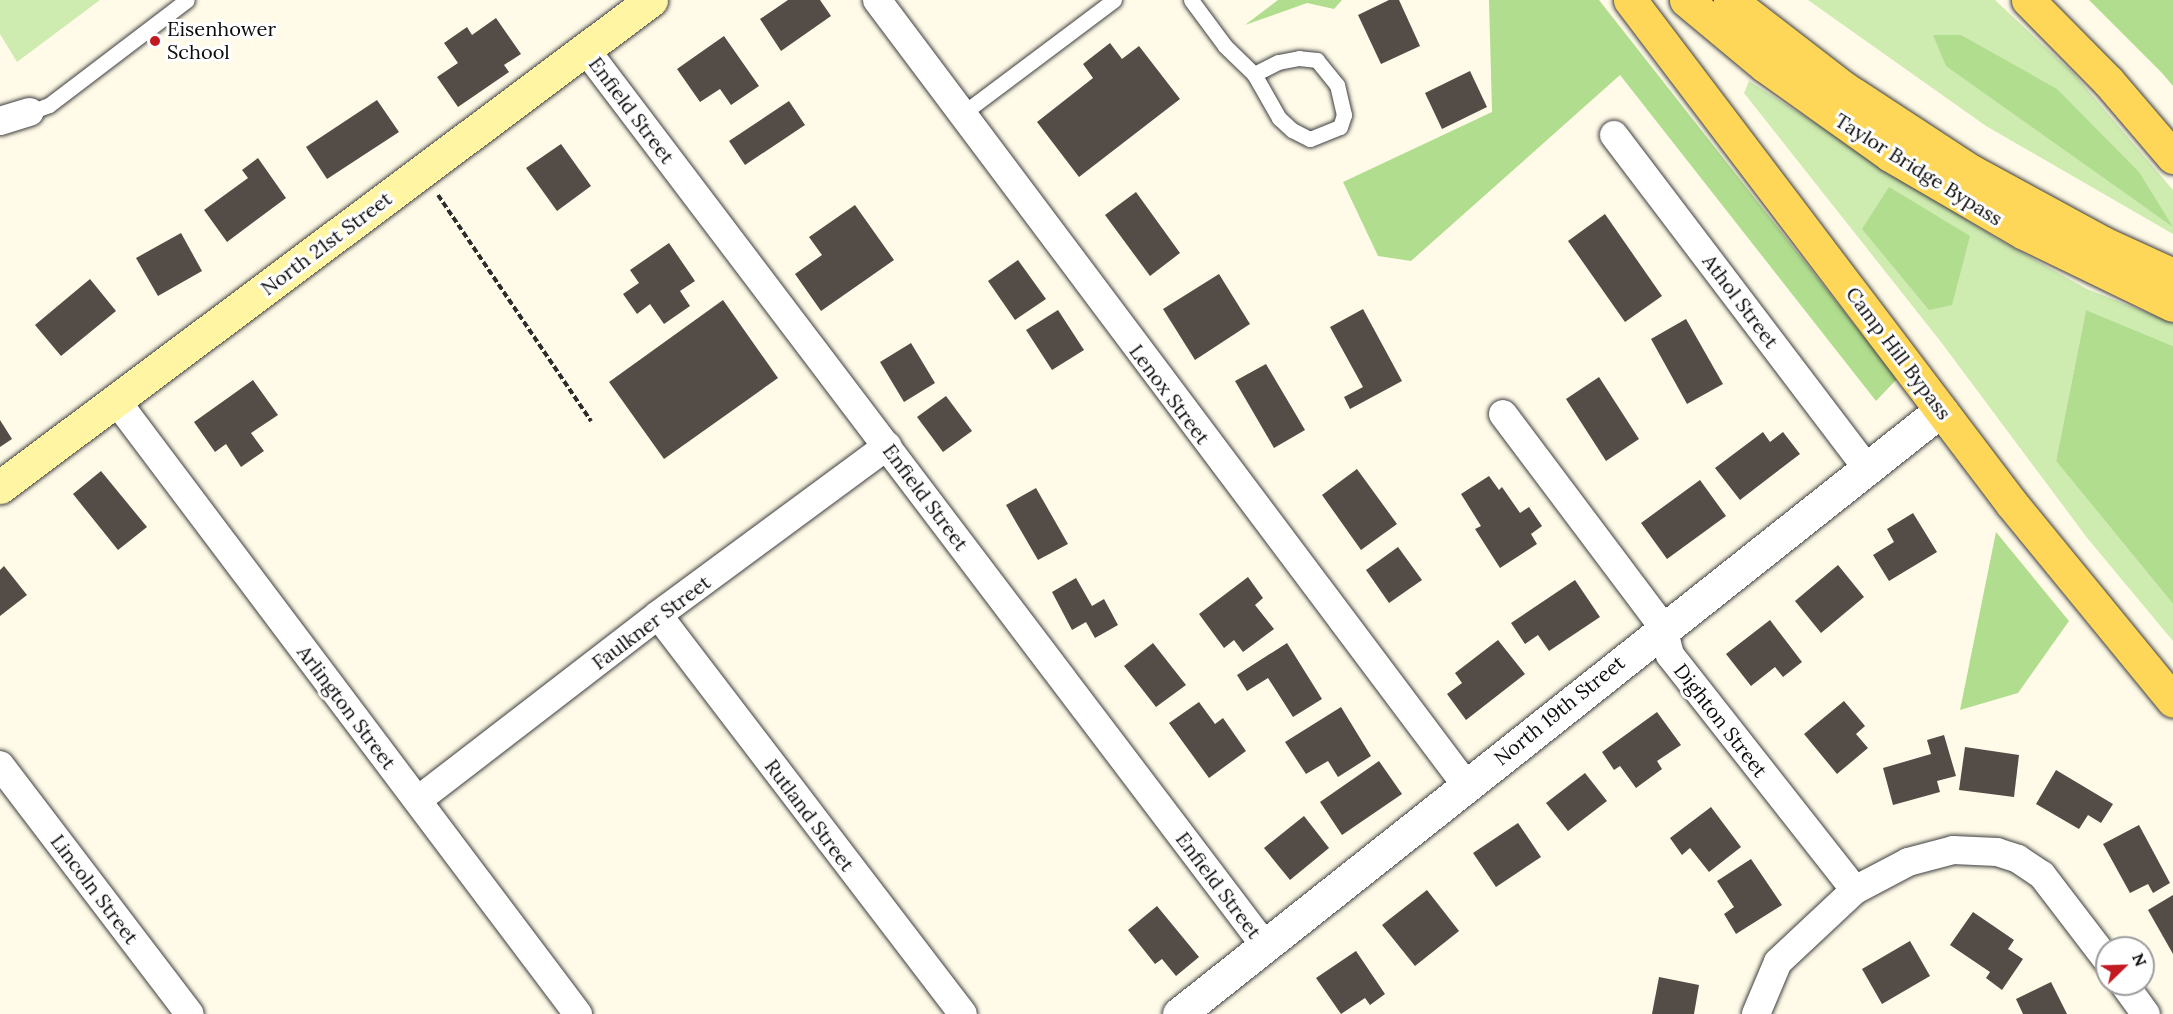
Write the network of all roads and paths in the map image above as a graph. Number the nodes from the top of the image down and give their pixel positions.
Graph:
1 (187, 0) edge
2 (651, 0) edge
3 (877, 0) edge
4 (1114, 0) edge
5 (1630, 0) edge
6 (1686, 0) edge
7 (1730, 0) edge
8 (2028, 0) edge
9 (1200, 3) edge
10 (586, 50) junction
11 (1254, 74) junction
12 (30, 112) joint
13 (962, 114) junction
14 (0, 121) edge
15 (1614, 135) dead end
16 (2173, 157) edge
17 (422, 172) junction
18 (2173, 275) edge
19 (2173, 305) edge
20 (116, 399) junction
21 (1941, 410) junction
22 (1503, 414) dead end
23 (591, 421) dead end
24 (887, 446) junction
25 (1867, 468) junction
26 (0, 487) edge
27 (658, 615) junction
28 (1663, 627) junction
29 (2173, 701) edge
30 (0, 765) edge
31 (1466, 785) junction
32 (418, 800) junction
33 (1855, 890) junction
34 (2095, 944) edge
35 (1265, 946) junction
36 (2133, 996) edge
37 (190, 1014) edge
38 (579, 1014) edge
39 (963, 1014) edge
40 (1179, 1014) edge
41 (1755, 1014) edge
42 (2146, 1014) edge

1 - 12 lane
2 - 10 main road, North 21st Street
3 - 13 street, Lenox Street
4 - 13 lane
5 - 21 main road, Camp Hill Bypass
6 - 19 main road, Taylor Bridge Bypass
7 - 18 main road
8 - 16 main road
9 - 11 lane
10 - 17 main road, North 21st Street
10 - 24 street, Enfield Street
11 - 11 lane
12 - 14 street
13 - 31 street, Lenox Street
15 - 25 street, Athol Street
17 - 20 main road, North 21st Street
17 - 23 path
20 - 26 main road, North 21st Street
20 - 32 street, Arlington Street
21 - 25 street, North 19th Street
21 - 29 main road, Camp Hill Bypass
22 - 28 street, Dighton Street
24 - 27 street, Faulkner Street
24 - 35 street, Enfield Street
25 - 28 street, North 19th Street
27 - 32 street, Faulkner Street
27 - 39 street, Rutland Street
28 - 31 street, North 19th Street
28 - 33 street, Dighton Street
30 - 37 street, Lincoln Street
31 - 35 street, North 19th Street
32 - 38 street, Arlington Street
33 - 34 street
33 - 41 street
35 - 40 street, North 19th Street
36 - 42 street

